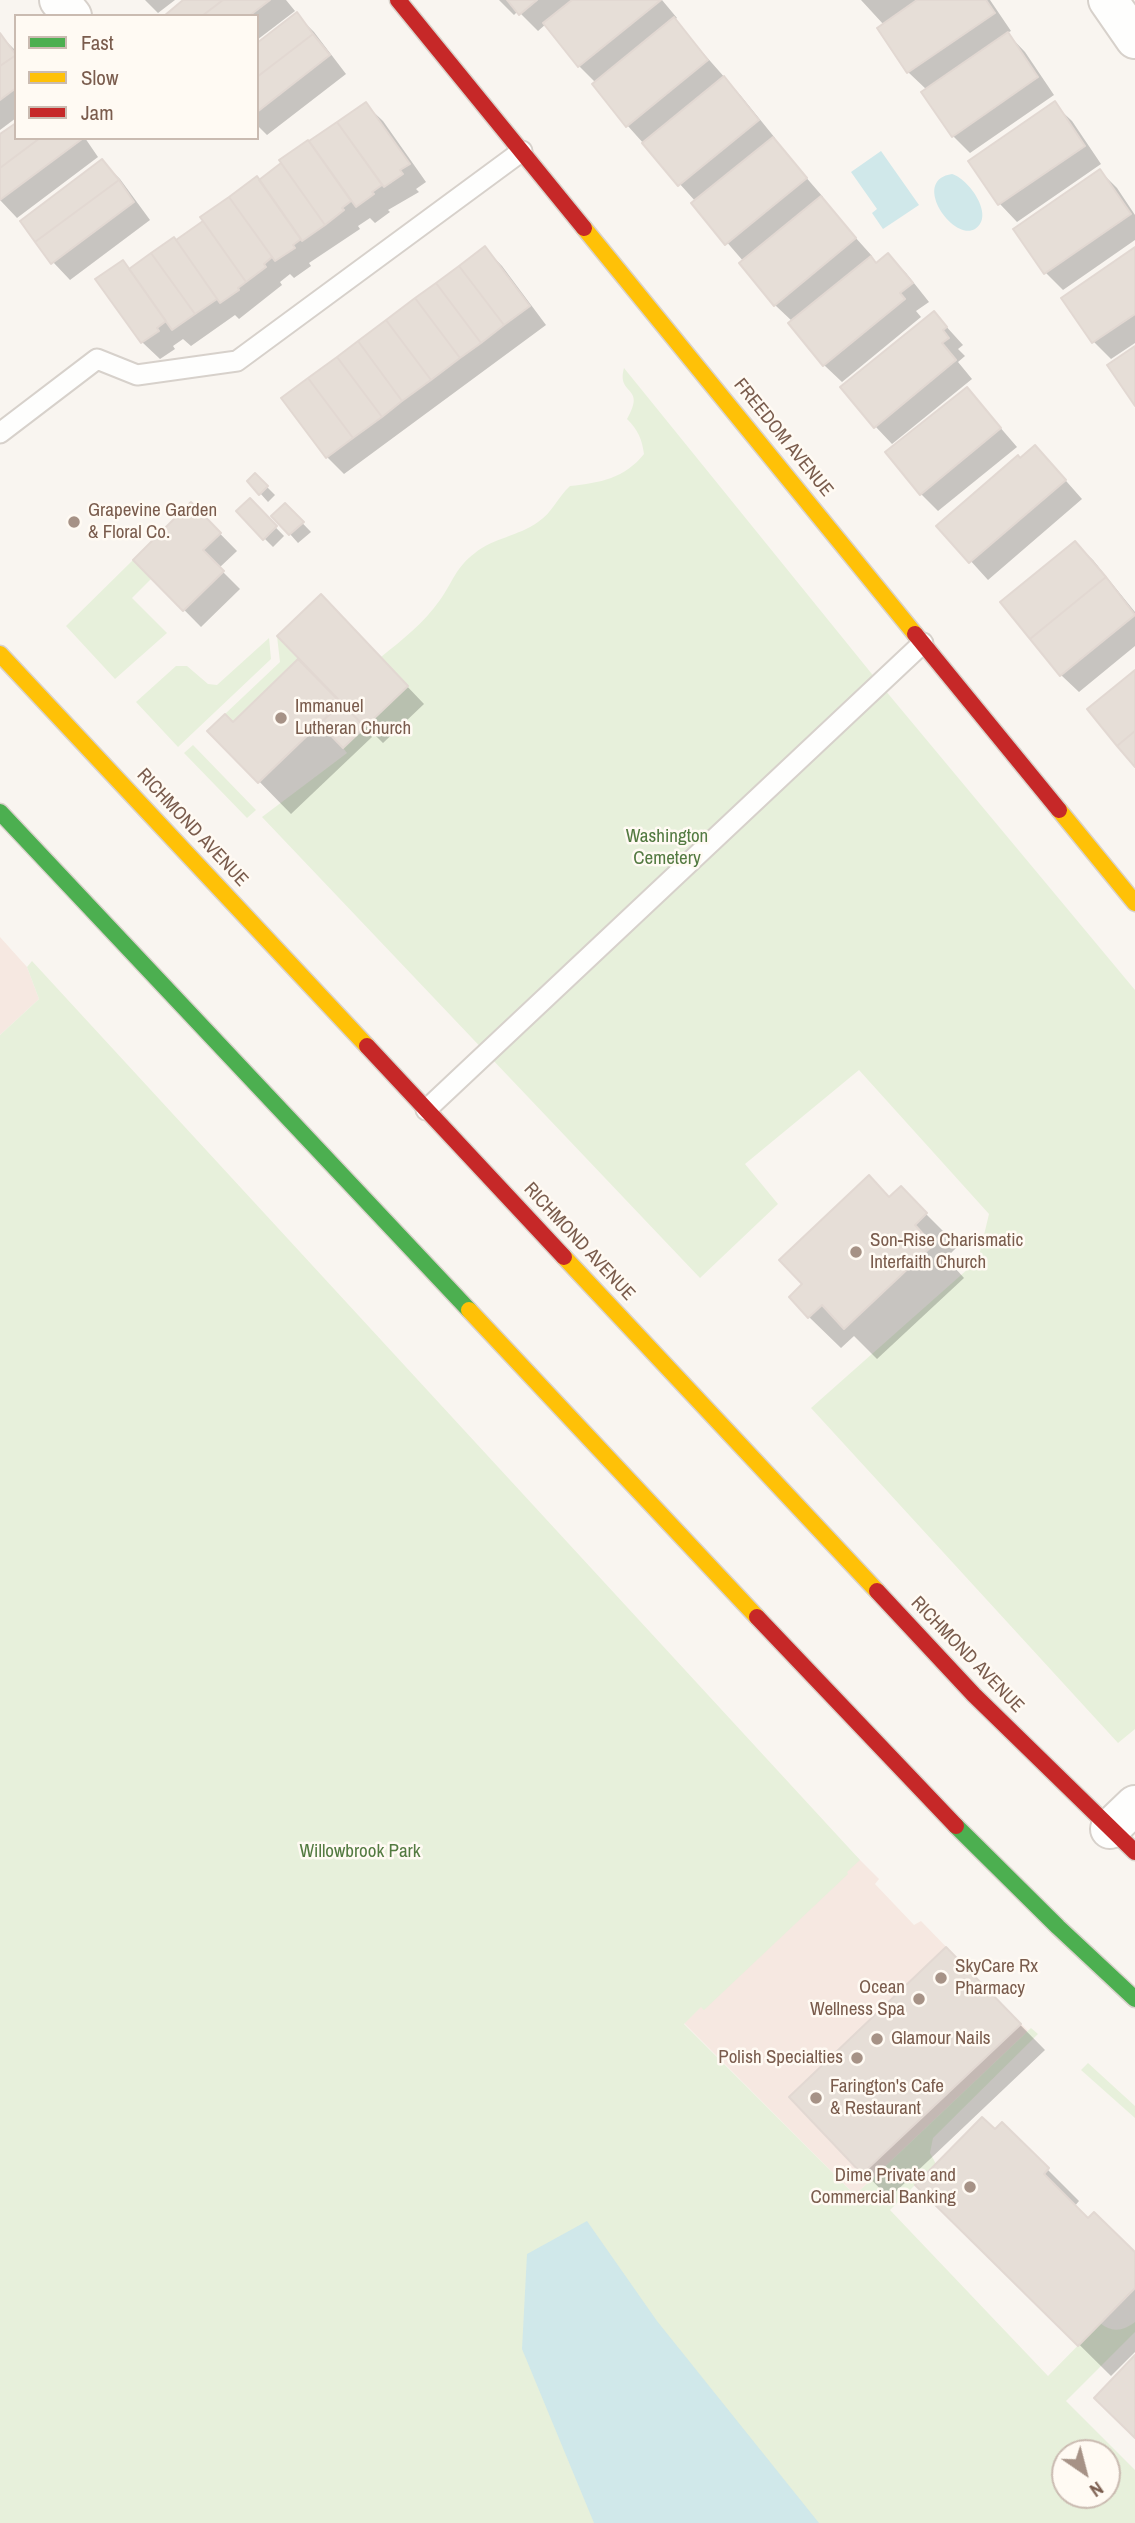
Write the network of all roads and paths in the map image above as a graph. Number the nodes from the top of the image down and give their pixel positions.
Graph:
1 (58, 0) edge
2 (398, 0) edge
3 (1108, 0) edge
4 (70, 14) edge
5 (1135, 39) edge
6 (522, 152) junction
7 (0, 433) edge
8 (923, 643) junction
9 (0, 654) edge
10 (0, 812) edge
11 (1135, 903) edge
12 (426, 1110) junction
13 (1127, 1829) edge
14 (1135, 1999) edge

1 - 4 street
2 - 6 main road, FREEDOM AVENUE
3 - 5 street
6 - 7 lane
6 - 8 main road, FREEDOM AVENUE
8 - 11 main road, FREEDOM AVENUE
8 - 12 lane
9 - 12 main road, RICHMOND AVENUE
10 - 14 main road
12 - 13 main road, RICHMOND AVENUE

